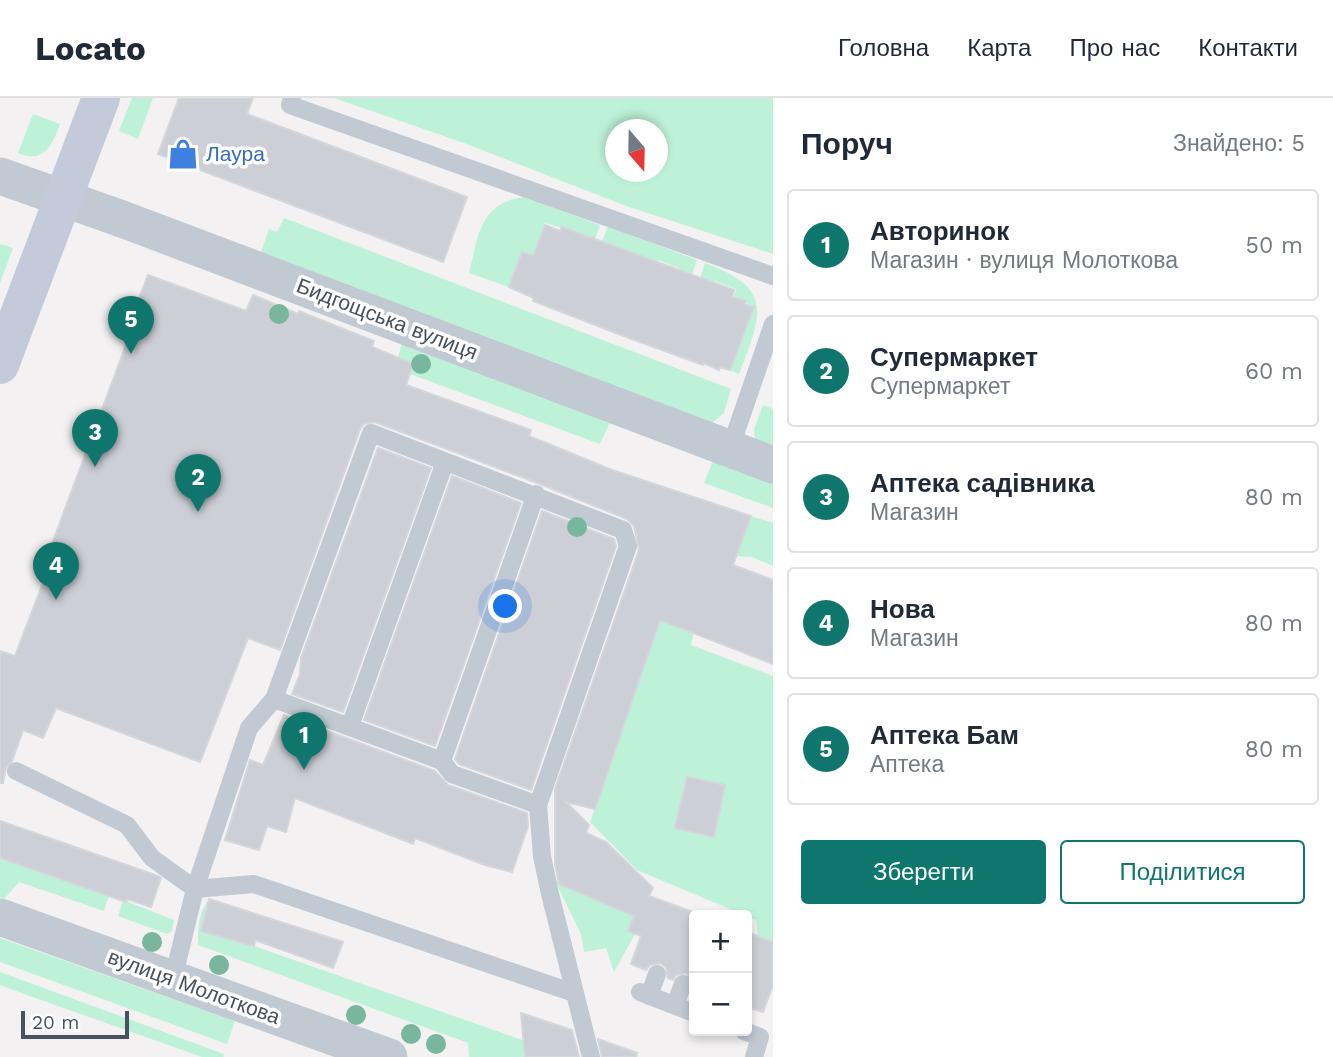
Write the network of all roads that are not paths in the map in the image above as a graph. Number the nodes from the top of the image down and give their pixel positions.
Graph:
1 (101, 98) edge
2 (292, 98) edge
3 (0, 176) edge
4 (63, 198) junction
5 (773, 276) edge
6 (773, 324) edge
7 (0, 365) edge
8 (730, 449) junction
9 (445, 462) junction
10 (773, 465) edge
11 (536, 494) junction
12 (274, 699) junction
13 (350, 726) junction
14 (442, 761) junction
15 (16, 771) dead end
16 (538, 806) junction
17 (195, 889) junction
18 (0, 917) edge
19 (657, 974) dead end
20 (173, 979) junction
21 (683, 984) dead end
22 (574, 993) junction
23 (676, 1006) junction
24 (689, 1011) edge
25 (752, 1034) edge
26 (389, 1057) edge
27 (591, 1057) edge
28 (754, 1057) edge

1 - 4 main road
2 - 5 lane
3 - 4 street, Бидгощська вулиця
4 - 7 main road
4 - 8 street, Бидгощська вулиця
6 - 8 lane
8 - 10 street, Бидгощська вулиця
9 - 11 lane
9 - 12 lane
9 - 13 lane
11 - 14 lane
11 - 16 lane
12 - 13 lane
12 - 17 lane
13 - 14 lane
14 - 16 lane
15 - 17 lane
16 - 22 lane
17 - 20 lane
17 - 22 lane
18 - 20 street, вулиця Молоткова
19 - 23 lane
20 - 26 street, вулиця Молоткова
21 - 23 lane
22 - 27 lane
23 - 24 lane
25 - 28 lane

